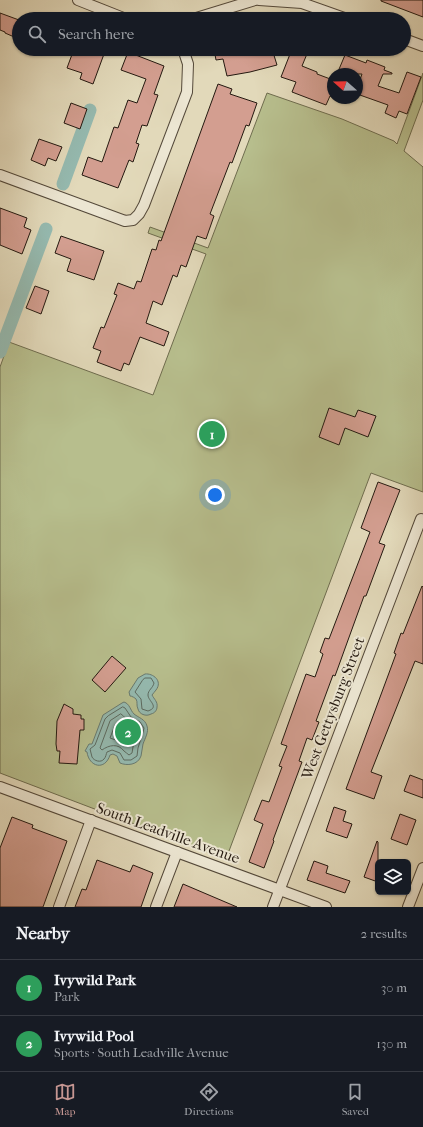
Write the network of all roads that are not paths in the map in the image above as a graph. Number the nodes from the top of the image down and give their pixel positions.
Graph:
1 (78, 0) edge
2 (256, 0) edge
3 (259, 0) edge
4 (108, 12) edge
5 (216, 12) edge
6 (327, 12) edge
7 (411, 42) edge
8 (423, 46) edge
9 (185, 56) edge
10 (0, 176) edge
11 (421, 520) dead end
12 (1, 789) edge
13 (92, 820) junction
14 (176, 852) junction
15 (423, 868) edge
16 (280, 890) junction
17 (59, 907) edge
18 (156, 907) edge
19 (273, 907) edge
20 (326, 907) edge
21 (408, 907) edge

1 - 4 street
2 - 5 street
3 - 6 street
7 - 8 street
9 - 10 street
11 - 16 street, West Gettysburg Street
12 - 13 street, South Leadville Avenue
13 - 14 street, South Leadville Avenue
13 - 17 street
14 - 16 street, South Leadville Avenue
14 - 18 street
15 - 21 street
16 - 19 street, West Gettysburg Street
16 - 20 street, South Leadville Avenue

